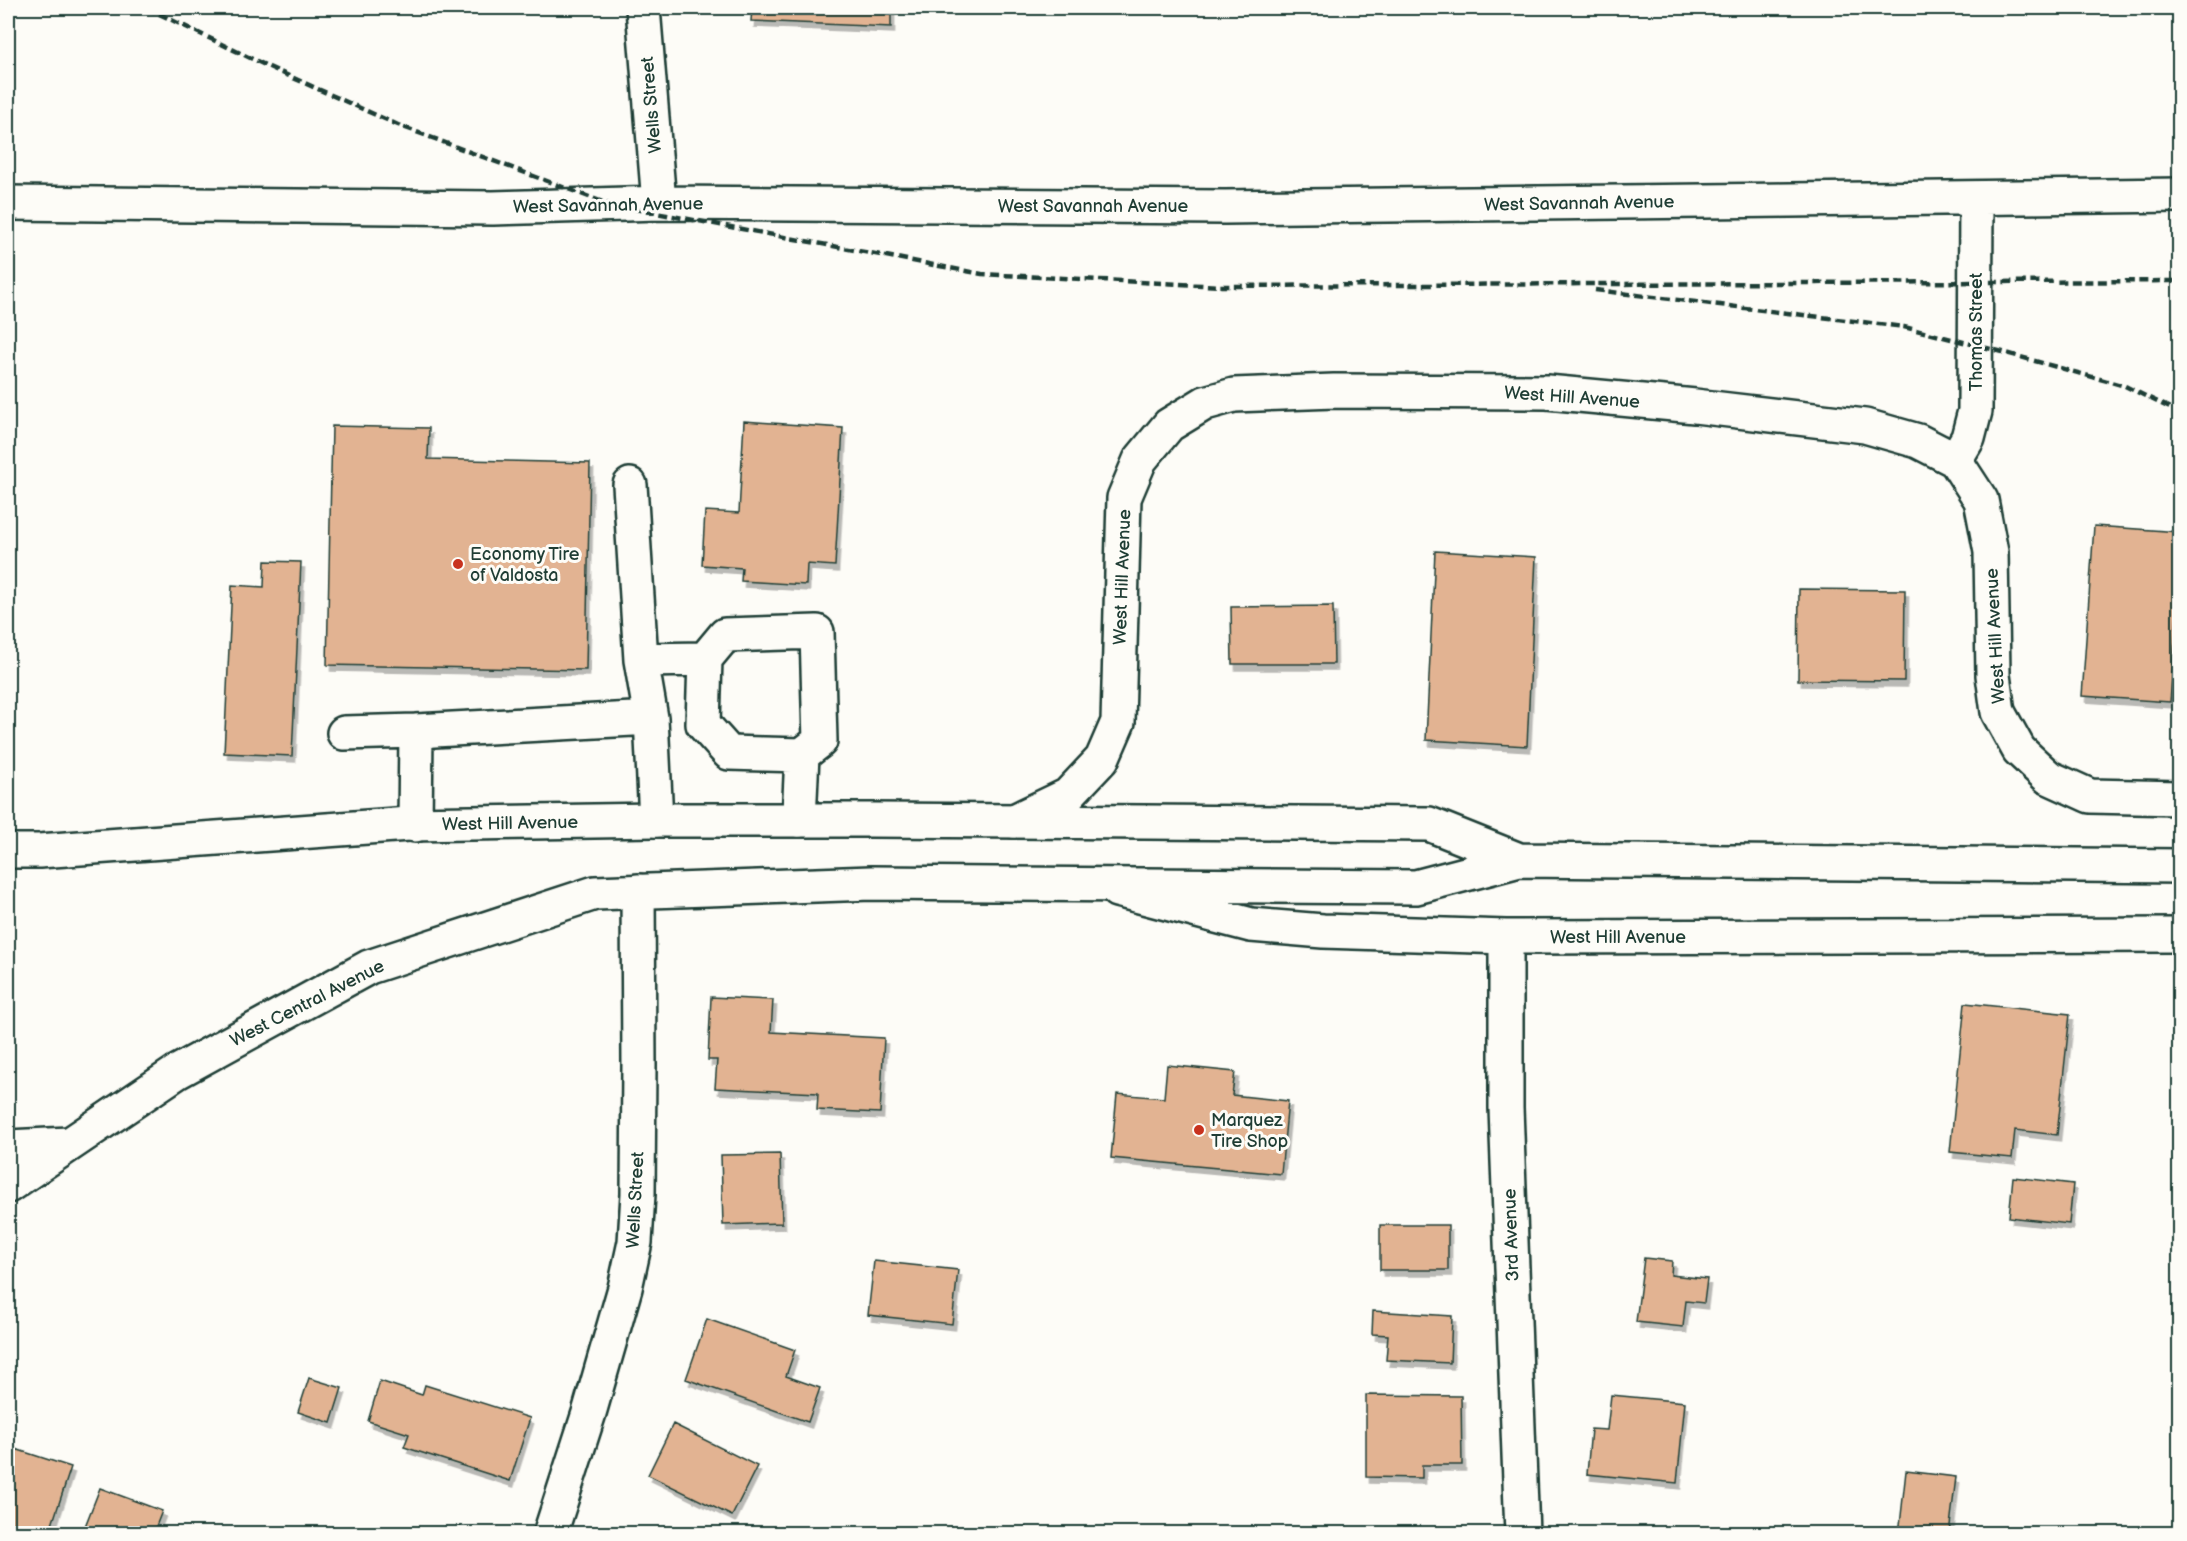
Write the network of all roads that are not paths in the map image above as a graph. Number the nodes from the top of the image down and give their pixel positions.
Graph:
1 (643, 8) edge
2 (2180, 195) edge
3 (1976, 199) junction
4 (8, 203) edge
5 (659, 203) junction
6 (1955, 460) junction
7 (630, 485) dead end
8 (705, 659) junction
9 (641, 660) junction
10 (651, 718) junction
11 (416, 731) junction
12 (344, 733) dead end
13 (801, 755) junction
14 (2180, 798) edge
15 (656, 820) junction
16 (799, 820) junction
17 (1014, 821) junction
18 (416, 825) junction
19 (23, 851) edge
20 (1519, 860) junction
21 (2180, 866) edge
22 (8, 868) edge
23 (1098, 885) junction
24 (638, 891) junction
25 (2180, 935) edge
26 (1506, 937) junction
27 (70, 1144) junction
28 (8, 1147) edge
29 (8, 1186) edge
30 (550, 1533) edge
31 (1522, 1533) edge

1 - 5 main road, Wells Street
2 - 3 main road, West Savannah Avenue
3 - 5 main road, West Savannah Avenue
3 - 6 main road, Thomas Street
4 - 5 main road, West Savannah Avenue
6 - 14 main road, West Hill Avenue
6 - 17 main road, West Hill Avenue
7 - 9 main road
8 - 9 main road
8 - 13 main road
8 - 13 main road
9 - 10 main road
10 - 11 main road
10 - 15 main road
11 - 12 main road
11 - 18 main road
13 - 16 main road
15 - 16 main road, West Hill Avenue
15 - 18 main road, West Hill Avenue
16 - 17 main road, West Hill Avenue
17 - 20 main road, West Hill Avenue
18 - 19 main road, West Hill Avenue
19 - 22 main road
20 - 21 main road, West Hill Avenue
20 - 23 main road, West Hill Avenue
23 - 24 main road, West Hill Avenue
23 - 26 main road, West Hill Avenue
24 - 27 main road, West Central Avenue
24 - 30 main road, Wells Street
25 - 26 main road, West Hill Avenue
26 - 31 main road, 3rd Avenue
27 - 28 main road
27 - 29 main road, West Central Avenue

